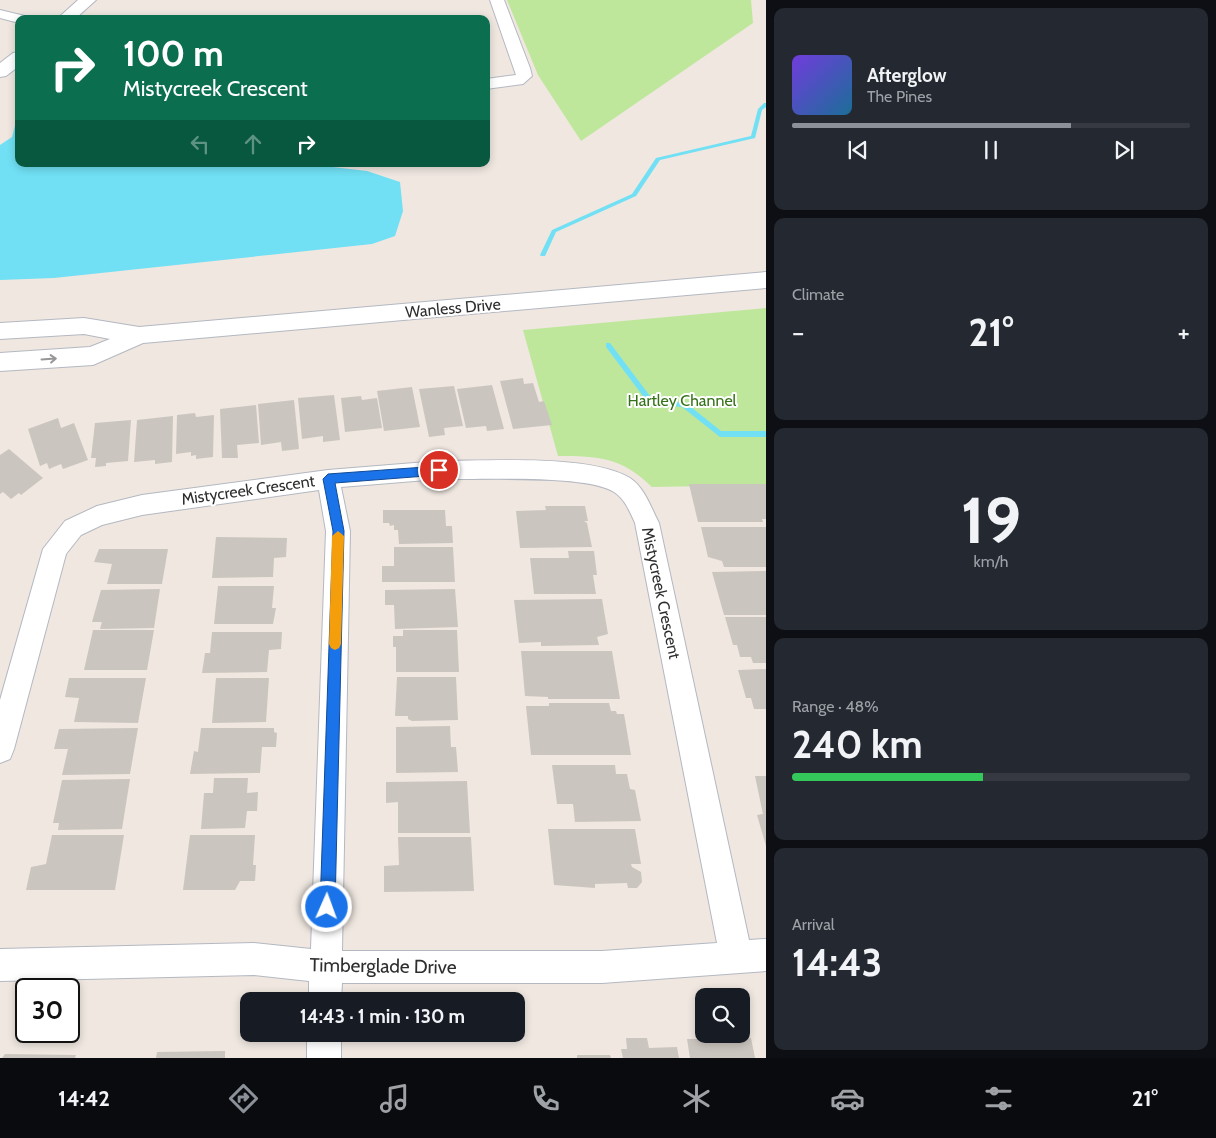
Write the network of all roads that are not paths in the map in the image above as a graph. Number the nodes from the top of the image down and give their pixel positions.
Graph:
1 (88, 0) edge
2 (497, 0) edge
3 (0, 14) edge
4 (70, 15) edge
5 (15, 18) edge
6 (15, 60) edge
7 (0, 72) edge
8 (490, 84) edge
9 (766, 280) edge
10 (0, 332) edge
11 (140, 335) junction
12 (0, 362) edge
13 (328, 479) junction
14 (0, 750) edge
15 (751, 955) edge
16 (0, 965) edge
17 (326, 967) junction
18 (325, 992) edge
19 (324, 1042) edge
20 (324, 1058) edge

1 - 4 main road
2 - 8 street
3 - 5 street
6 - 7 main road
9 - 11 main road, Wanless Drive
10 - 11 main road, Wanless Drive
12 -> 11 main road, Wanless Drive
13 - 14 street, Mistycreek Crescent
13 - 15 street, Mistycreek Crescent
13 - 17 street
15 - 17 street, Timberglade Drive
16 - 17 street, Timberglade Drive
17 - 18 street
19 - 20 street

